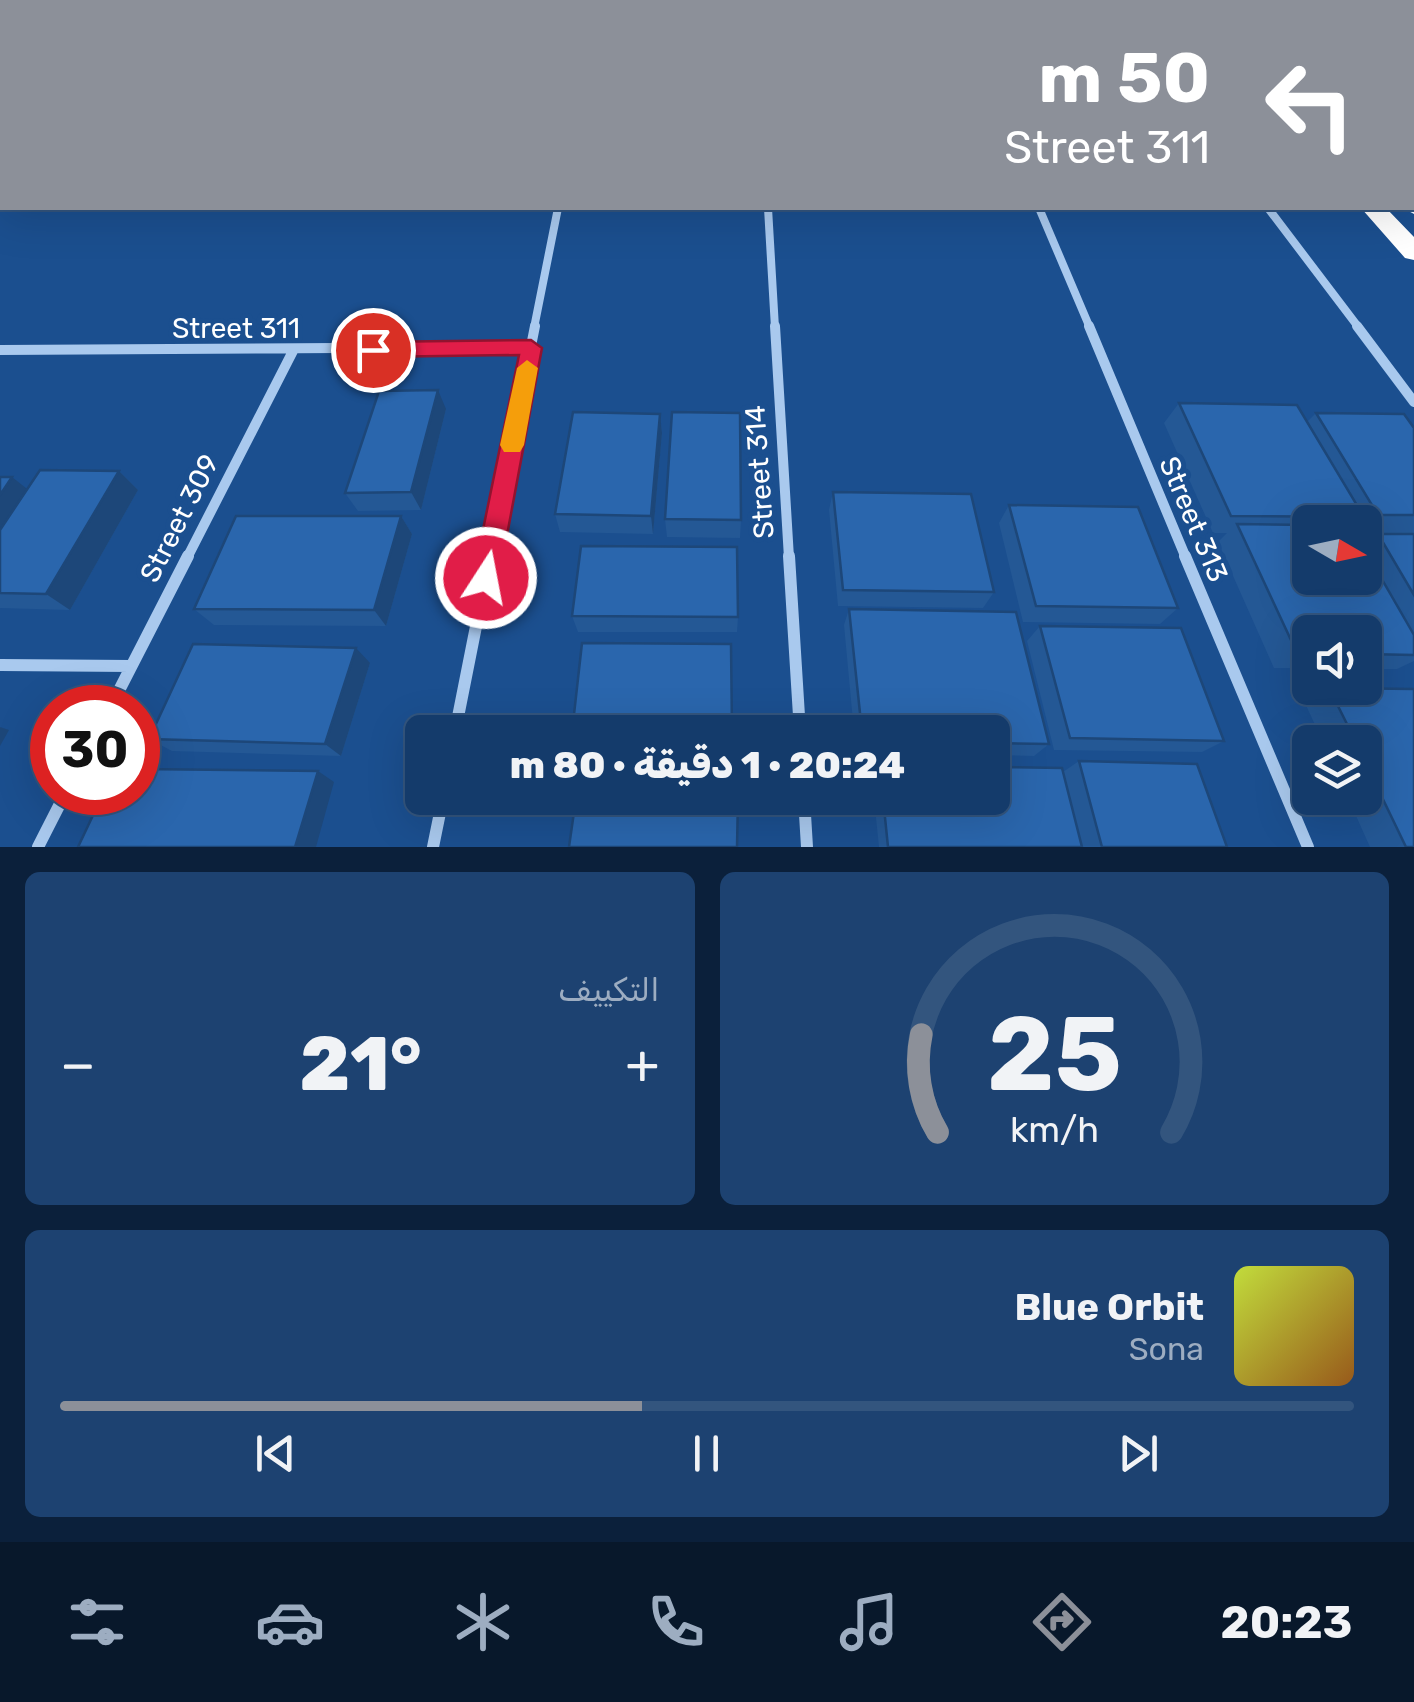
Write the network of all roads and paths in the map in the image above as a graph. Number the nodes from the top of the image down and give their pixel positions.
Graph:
1 (558, 210) edge
2 (768, 210) edge
3 (1040, 210) edge
4 (1270, 210) edge
5 (1374, 210) edge
6 (1414, 252) edge
7 (531, 348) junction
8 (0, 350) edge
9 (294, 351) junction
10 (1414, 402) edge
11 (0, 665) edge
12 (131, 666) junction
13 (122, 685) edge
14 (459, 715) edge
15 (799, 715) edge
16 (54, 815) edge
17 (439, 815) edge
18 (805, 815) edge
19 (38, 847) edge
20 (433, 847) edge
21 (807, 847) edge
22 (1308, 847) edge

1 - 7 street
2 - 15 street, Street 314
3 - 22 street, Street 313
4 - 10 street
5 - 6 highway
7 - 9 street, Street 311
7 - 14 street
8 - 9 street, Street 311
9 - 12 street, Street 309
11 - 12 street
12 - 13 street, Street 309
16 - 19 street
17 - 20 street
18 - 21 street

